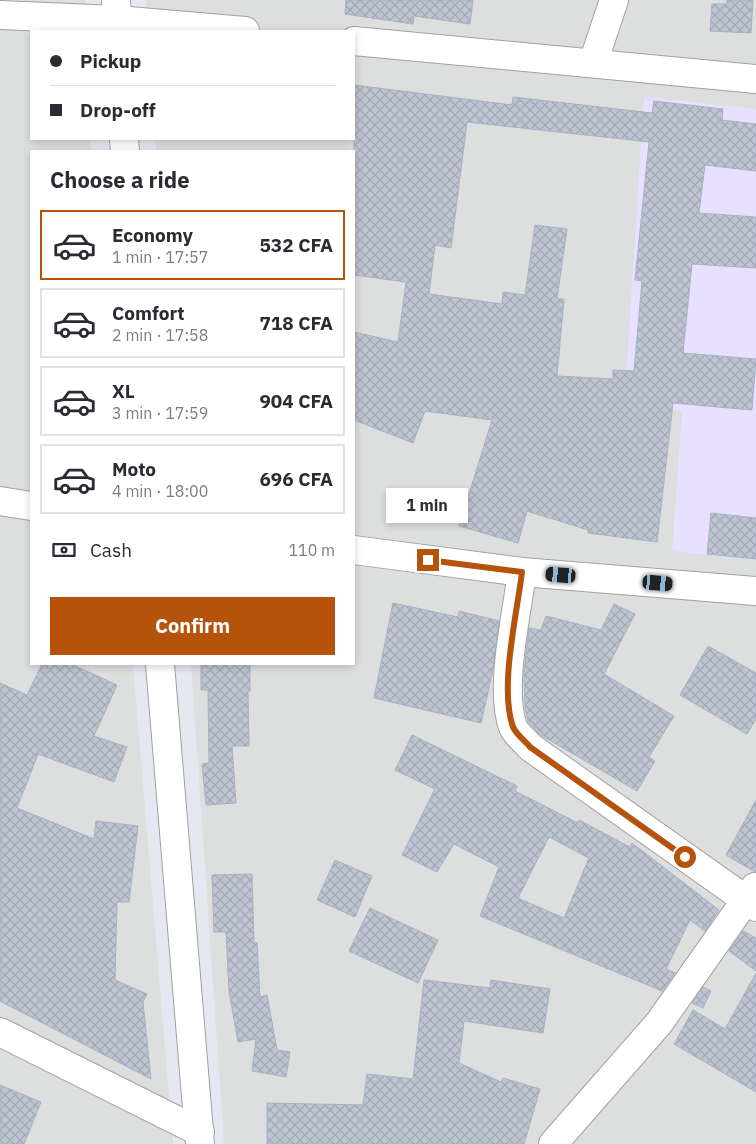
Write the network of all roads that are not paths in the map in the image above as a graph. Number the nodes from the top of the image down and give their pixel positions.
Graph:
1 (614, 0) edge
2 (0, 14) edge
3 (117, 17) edge
4 (236, 30) edge
5 (355, 41) edge
6 (593, 63) junction
7 (756, 79) edge
8 (0, 501) edge
9 (30, 506) edge
10 (355, 550) edge
11 (522, 572) junction
12 (756, 591) edge
13 (160, 665) edge
14 (753, 898) edge
15 (0, 1032) edge
16 (200, 1138) edge
17 (553, 1144) edge

1 - 6 street
2 - 3 street
3 - 4 street
5 - 6 street
6 - 7 street
8 - 9 street
10 - 11 street
11 - 12 street
11 - 14 street
13 - 16 street
14 - 17 street
15 - 16 street

